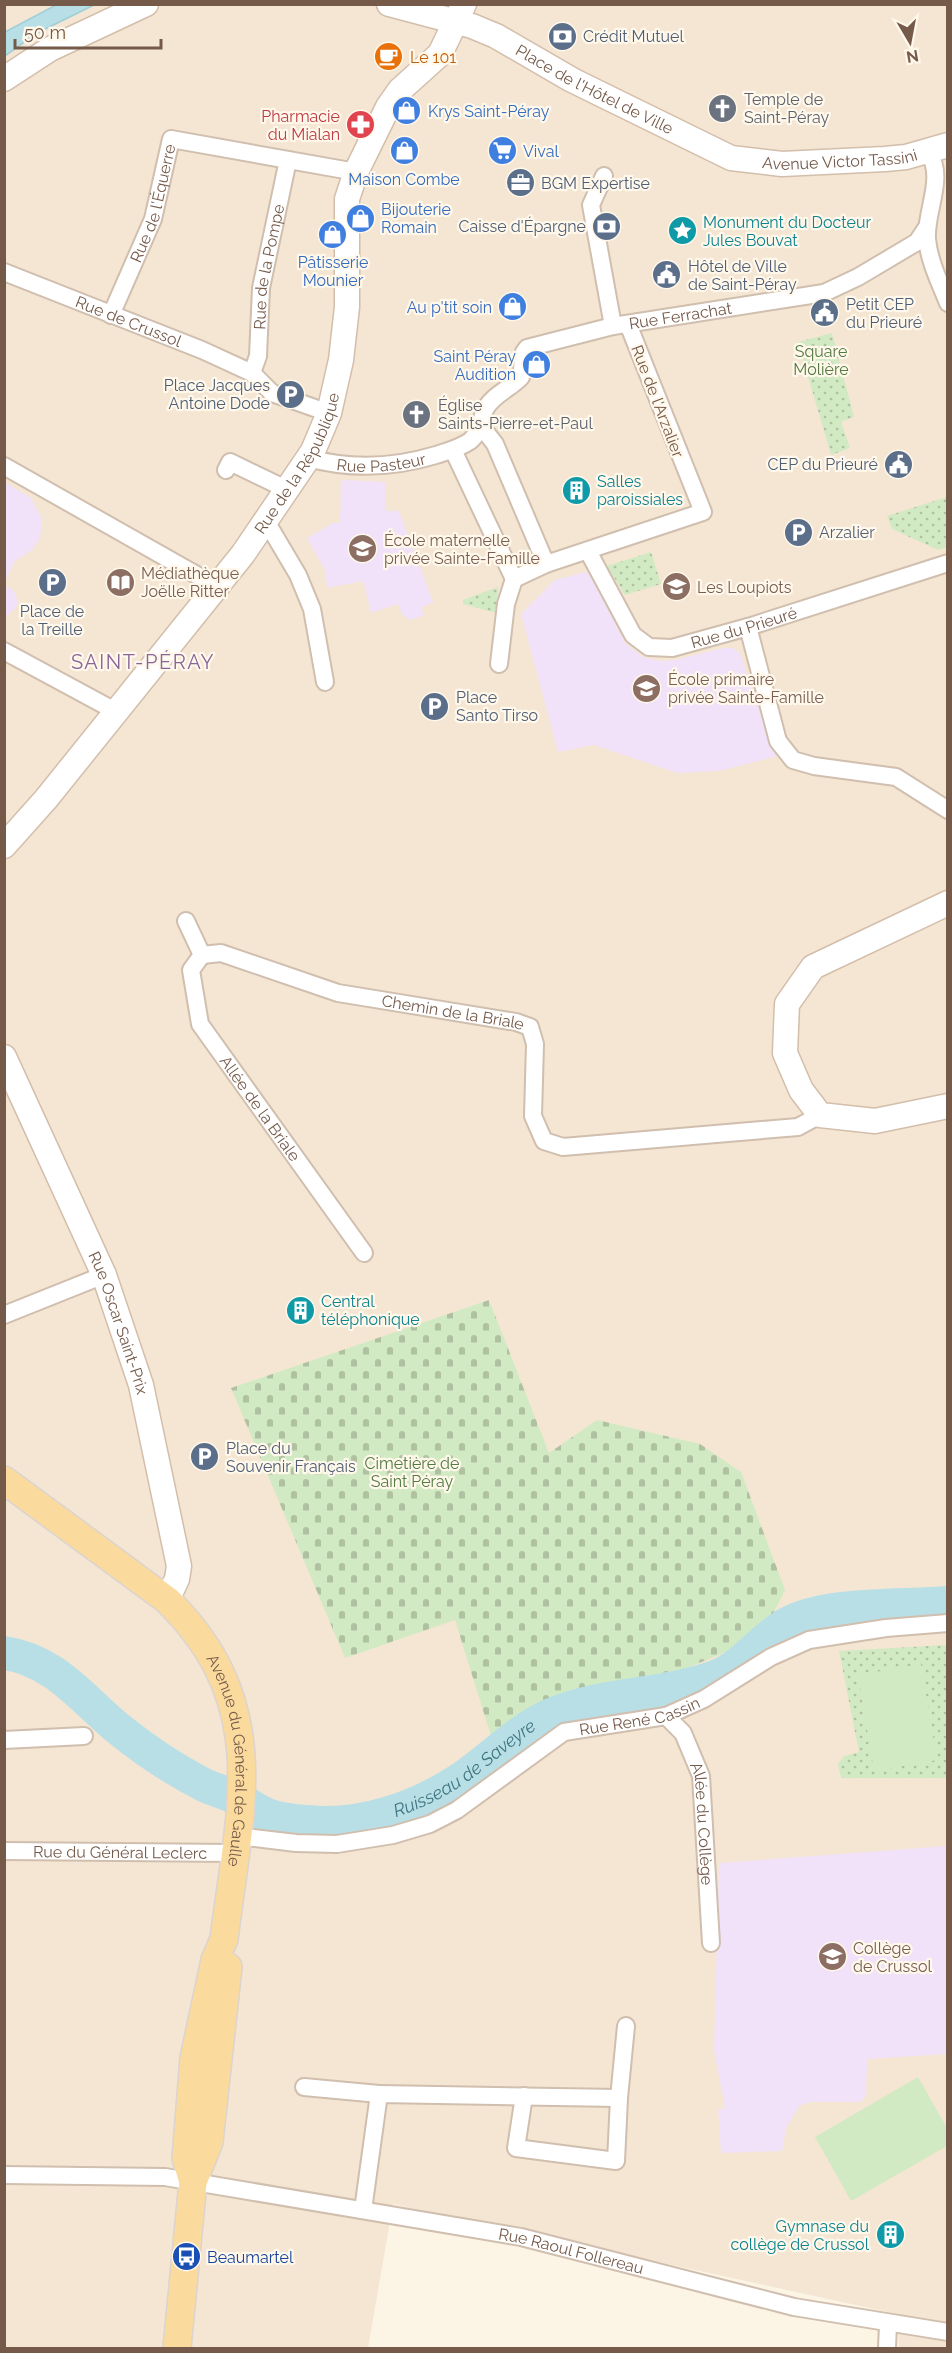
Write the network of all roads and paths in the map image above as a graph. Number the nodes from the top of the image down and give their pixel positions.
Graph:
1 (146, 4) edge
2 (389, 4) edge
3 (460, 14) edge
4 (4, 79) edge
5 (938, 148) edge
6 (731, 158) joint
7 (288, 160) junction
8 (356, 172) junction
9 (604, 176) dead end
10 (927, 228) junction
11 (4, 272) edge
12 (948, 303) edge
13 (111, 315) junction
14 (621, 325) junction
15 (524, 352) joint
16 (252, 372) junction
17 (329, 413) junction
18 (481, 426) junction
19 (453, 450) junction
20 (308, 458) junction
21 (4, 466) edge
22 (226, 470) dead end
23 (288, 490) junction
24 (266, 521) junction
25 (588, 551) junction
26 (948, 563) edge
27 (546, 564) junction
28 (514, 579) junction
29 (216, 586) junction
30 (748, 627) junction
31 (4, 651) edge
32 (499, 664) dead end
33 (325, 682) dead end
34 (117, 712) junction
35 (948, 810) edge
36 (4, 846) edge
37 (948, 903) edge
38 (186, 921) dead end
39 (202, 955) junction
40 (4, 1057) edge
41 (948, 1106) edge
42 (820, 1115) junction
43 (364, 1253) dead end
44 (104, 1275) junction
45 (4, 1315) edge
46 (4, 1480) edge
47 (167, 1600) junction
48 (948, 1623) edge
49 (666, 1716) junction
50 (84, 1736) dead end
51 (4, 1740) edge
52 (237, 1834) junction
53 (4, 1851) edge
54 (224, 1939) junction
55 (711, 1943) dead end
56 (626, 2026) dead end
57 (304, 2087) dead end
58 (378, 2094) junction
59 (524, 2096) junction
60 (619, 2098) junction
61 (4, 2175) edge
62 (193, 2182) junction
63 (363, 2210) junction
64 (888, 2324) junction
65 (948, 2331) edge
66 (177, 2349) edge
67 (887, 2349) edge

1 - 4 street
2 - 3 street, Place de l'Hôtel de Ville
3 - 6 street, Place de l'Hôtel de Ville
3 - 8 street, Rue de la République
5 - 6 street, Avenue Victor Tassini
5 - 10 street
7 - 8 street
7 - 13 street, Rue de l'Équerre
7 - 16 street, Rue de la Pompe
8 - 17 street, Rue de la République
9 - 14 street, Rue de l'Arzalier
10 - 12 street
10 - 14 street, Rue Ferrachat
11 - 13 street, Rue de Crussol
13 - 16 street, Rue de Crussol
14 - 15 street, Rue Ferrachat
14 - 25 street, Rue de l'Arzalier
15 - 18 street, Rue Pasteur
16 - 17 street
17 - 20 street, Rue de la République
18 - 19 street, Rue Pasteur
18 - 27 street
19 - 20 street, Rue Pasteur
19 - 28 street
20 - 23 street, Rue de la République
21 - 29 street
22 - 23 street
23 - 24 street, Rue de la République
24 - 29 street, Rue de la République
24 - 33 street
25 - 27 street
25 - 30 street, Rue du Prieuré
26 - 30 street, Rue du Prieuré
27 - 28 street
28 - 32 street
29 - 34 street, Rue de la République
30 - 35 street
31 - 34 street
34 - 36 street, Rue de la République
37 - 42 street
38 - 39 street
39 - 42 street, Chemin de la Briale
39 - 43 street, Allée de la Briale
40 - 44 street, Rue Oscar Saint-Prix
41 - 42 street
44 - 45 street
44 - 47 street, Rue Oscar Saint-Prix
46 - 47 main road, Avenue du Général de Gaulle
47 - 52 main road, Avenue du Général de Gaulle
48 - 49 street, Rue René Cassin
49 - 52 street, Rue René Cassin
49 - 55 street, Allée du Collège
50 - 51 street
52 - 53 street, Rue du Général Leclerc
52 - 54 main road, Avenue du Général de Gaulle
54 - 62 main road, Avenue du Général de Gaulle
54 - 62 main road, Avenue du Général de Gaulle
56 - 60 street
57 - 58 street
58 - 59 street
58 - 63 street
59 - 60 street
59 - 60 street
61 - 62 street, Rue Raoul Follereau
62 - 63 street, Rue Raoul Follereau
62 - 66 main road, Avenue du Général de Gaulle
63 - 64 street, Rue Raoul Follereau
64 - 65 street, Rue Raoul Follereau
64 - 67 street

